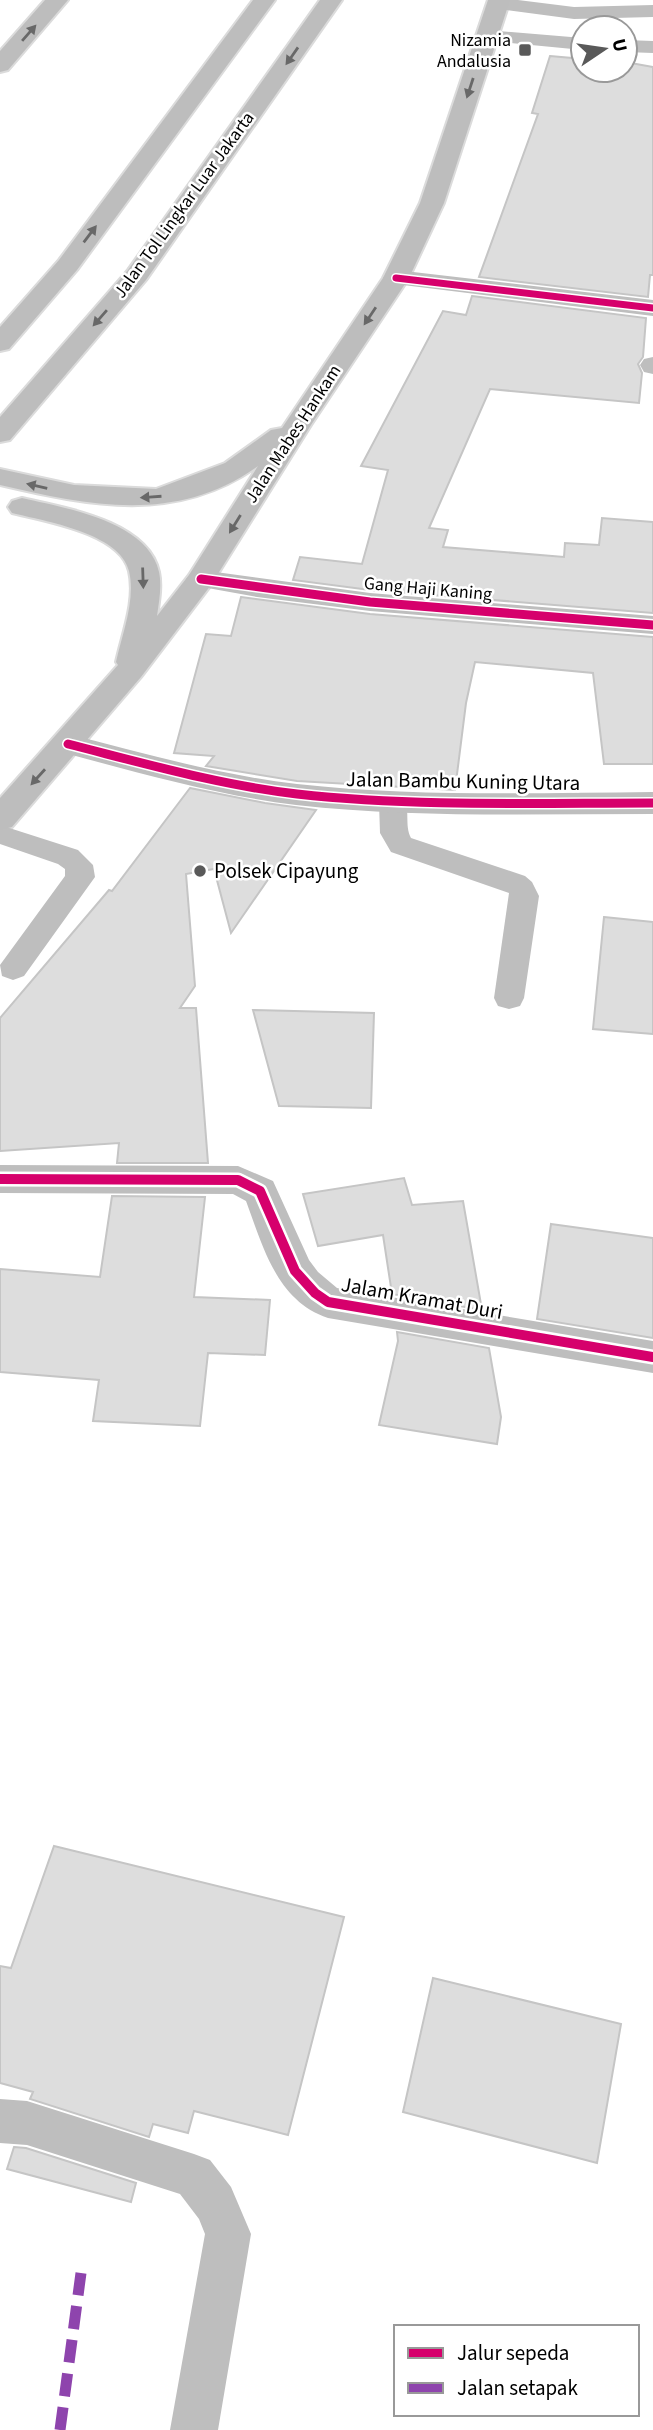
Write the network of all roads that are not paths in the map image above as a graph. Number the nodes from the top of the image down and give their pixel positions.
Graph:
1 (57, 0) edge
2 (264, 0) edge
3 (331, 0) edge
4 (499, 1) edge
5 (653, 11) edge
6 (635, 14) edge
7 (569, 16) edge
8 (487, 37) junction
9 (569, 43) edge
10 (0, 65) edge
11 (396, 278) junction
12 (653, 308) edge
13 (0, 343) edge
14 (298, 425) junction
15 (0, 434) edge
16 (0, 477) edge
17 (0, 501) edge
18 (65, 505) junction
19 (201, 579) junction
20 (653, 625) edge
21 (130, 670) junction
22 (68, 744) junction
23 (394, 803) junction
24 (653, 803) edge
25 (0, 820) edge
26 (0, 834) edge
27 (13, 969) dead end
28 (509, 999) dead end
29 (0, 1179) edge
30 (653, 1357) edge
31 (0, 2122) edge
32 (194, 2430) edge

10 -> 1 main road
13 -> 2 main road
3 -> 15 main road, Jalan Tol Lingkar Luar Jakarta
4 - 7 lane
4 - 8 main road, Jalan Mabes Hankam
5 - 6 lane
8 - 9 lane
8 -> 11 main road, Jalan Mabes Hankam
11 - 12 street
11 -> 14 main road, Jalan Mabes Hankam
14 -> 18 main road
14 -> 19 main road, Jalan Mabes Hankam
18 -> 16 main road
17 - 18 main road
18 -> 21 main road
19 - 20 street, Gang Haji Kaning
19 - 21 main road, Jalan Mabes Hankam
21 - 22 main road, Jalan Mabes Hankam
22 - 23 street, Jalan Bambu Kuning Utara
22 -> 25 main road, Jalan Mabes Hankam
23 - 24 street, Jalan Bambu Kuning Utara
23 - 28 lane
26 - 27 lane
29 - 30 street, Jalam Kramat Duri
31 - 32 lane

